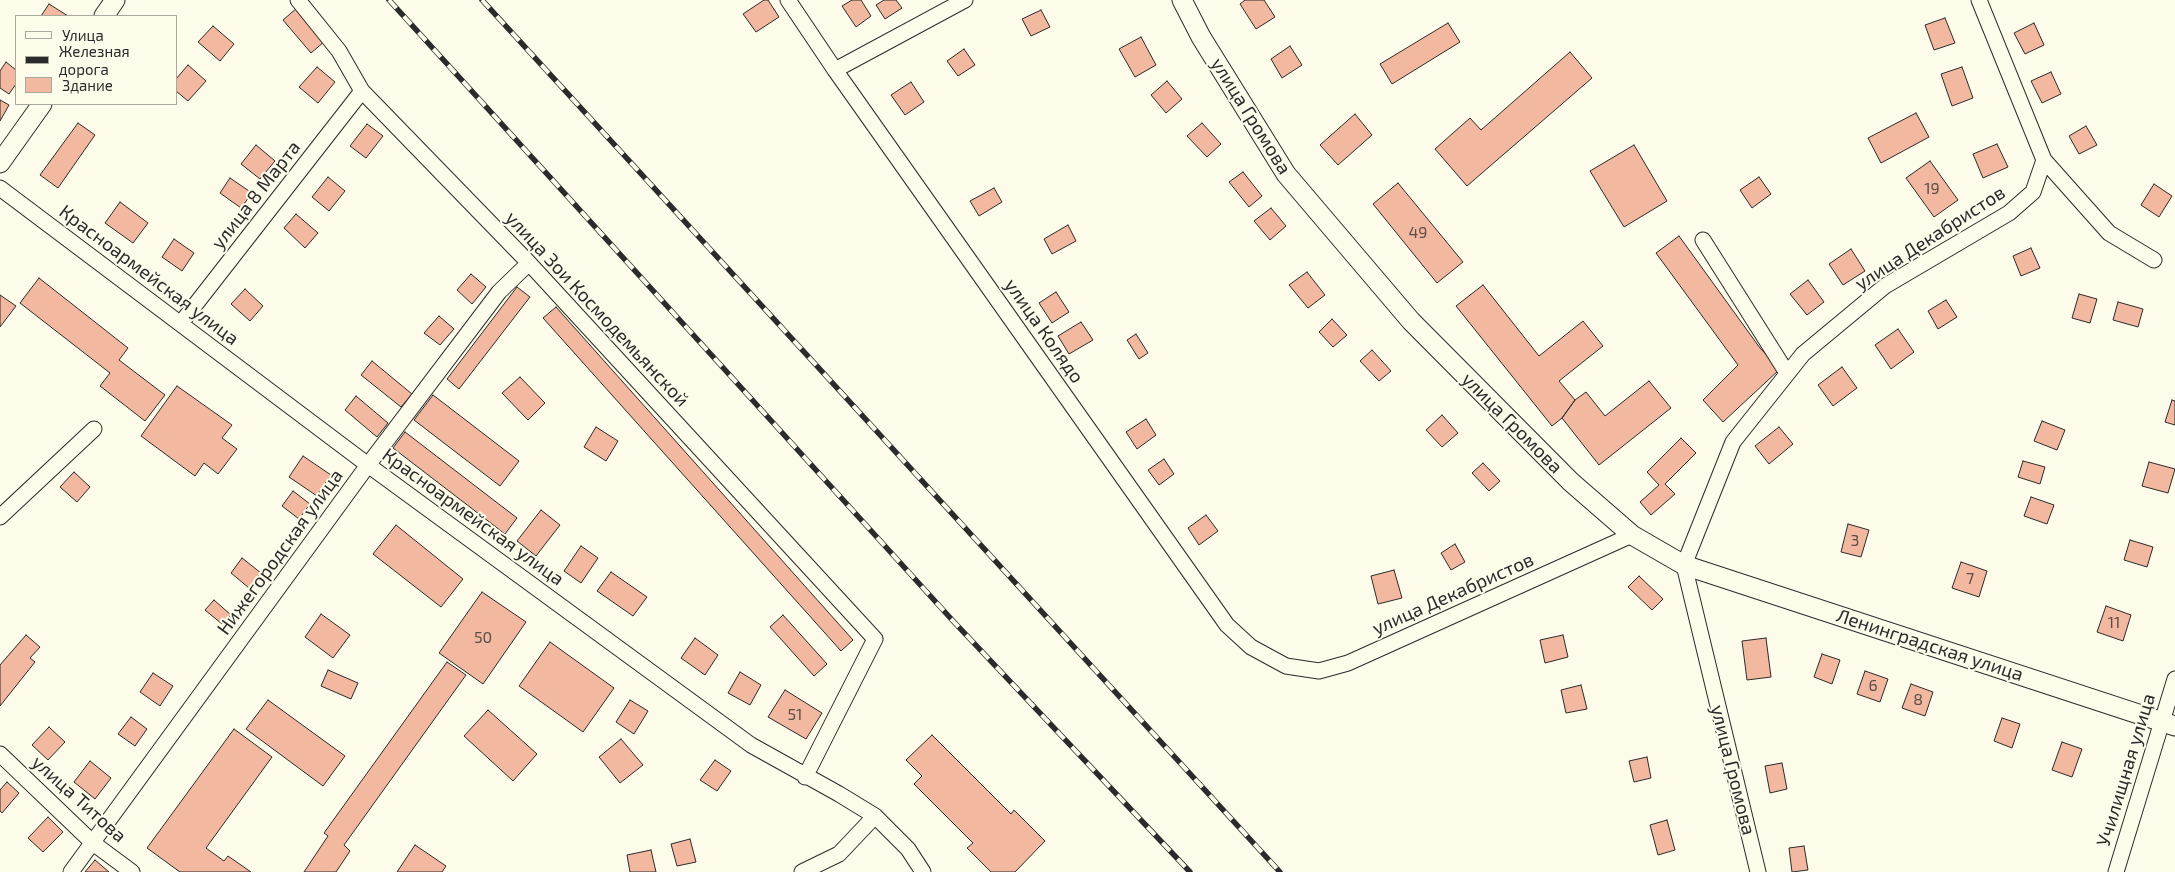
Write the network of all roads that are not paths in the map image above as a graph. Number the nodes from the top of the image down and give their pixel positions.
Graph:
1 (115, 0) edge
2 (298, 0) edge
3 (788, 0) edge
4 (965, 0) edge
5 (1182, 0) edge
6 (1979, 0) edge
7 (105, 15) edge
8 (835, 70) junction
9 (362, 91) junction
10 (41, 105) edge
11 (2044, 160) junction
12 (0, 163) edge
13 (0, 188) edge
14 (1702, 240) dead end
15 (2154, 260) dead end
16 (529, 262) junction
17 (181, 323) junction
18 (1787, 373) junction
19 (94, 428) dead end
20 (368, 465) junction
21 (0, 517) edge
22 (1632, 535) junction
23 (1684, 565) junction
24 (1286, 666) joint
25 (2175, 679) edge
26 (2169, 724) edge
27 (0, 754) edge
28 (805, 776) junction
29 (875, 816) junction
30 (92, 843) junction
31 (71, 872) edge
32 (132, 872) edge
33 (802, 872) edge
34 (922, 872) edge
35 (1758, 872) edge
36 (2116, 872) edge

1 - 7 street
2 - 9 street, улица Зои Космодемьянской
3 - 8 street, улица Колядо
4 - 8 street
5 - 22 street, улица Громова
6 - 11 street
8 - 24 street, улица Колядо
9 - 16 street, улица Зои Космодемьянской
9 - 17 street, улица 8 Марта
10 - 12 street
11 - 15 street
11 - 18 street, улица Декабристов
13 - 17 street, Красноармейская улица
14 - 18 street
16 - 20 street, Нижегородская улица
16 - 28 street, улица Зои Космодемьянской
17 - 20 street, Красноармейская улица
18 - 23 street, улица Декабристов
19 - 21 street
20 - 28 street, Красноармейская улица
20 - 30 street, Нижегородская улица
22 - 23 street, улица Громова
22 - 24 street, улица Декабристов
23 - 26 street, Ленинградская улица
23 - 35 street, улица Громова
25 - 26 street, Училищная улица
26 - 36 street, Училищная улица
27 - 30 street, улица Титова
28 - 29 street, Красноармейская улица
29 - 33 street
29 - 34 street, Красноармейская улица
30 - 31 street, Нижегородская улица
30 - 32 street, улица Титова

